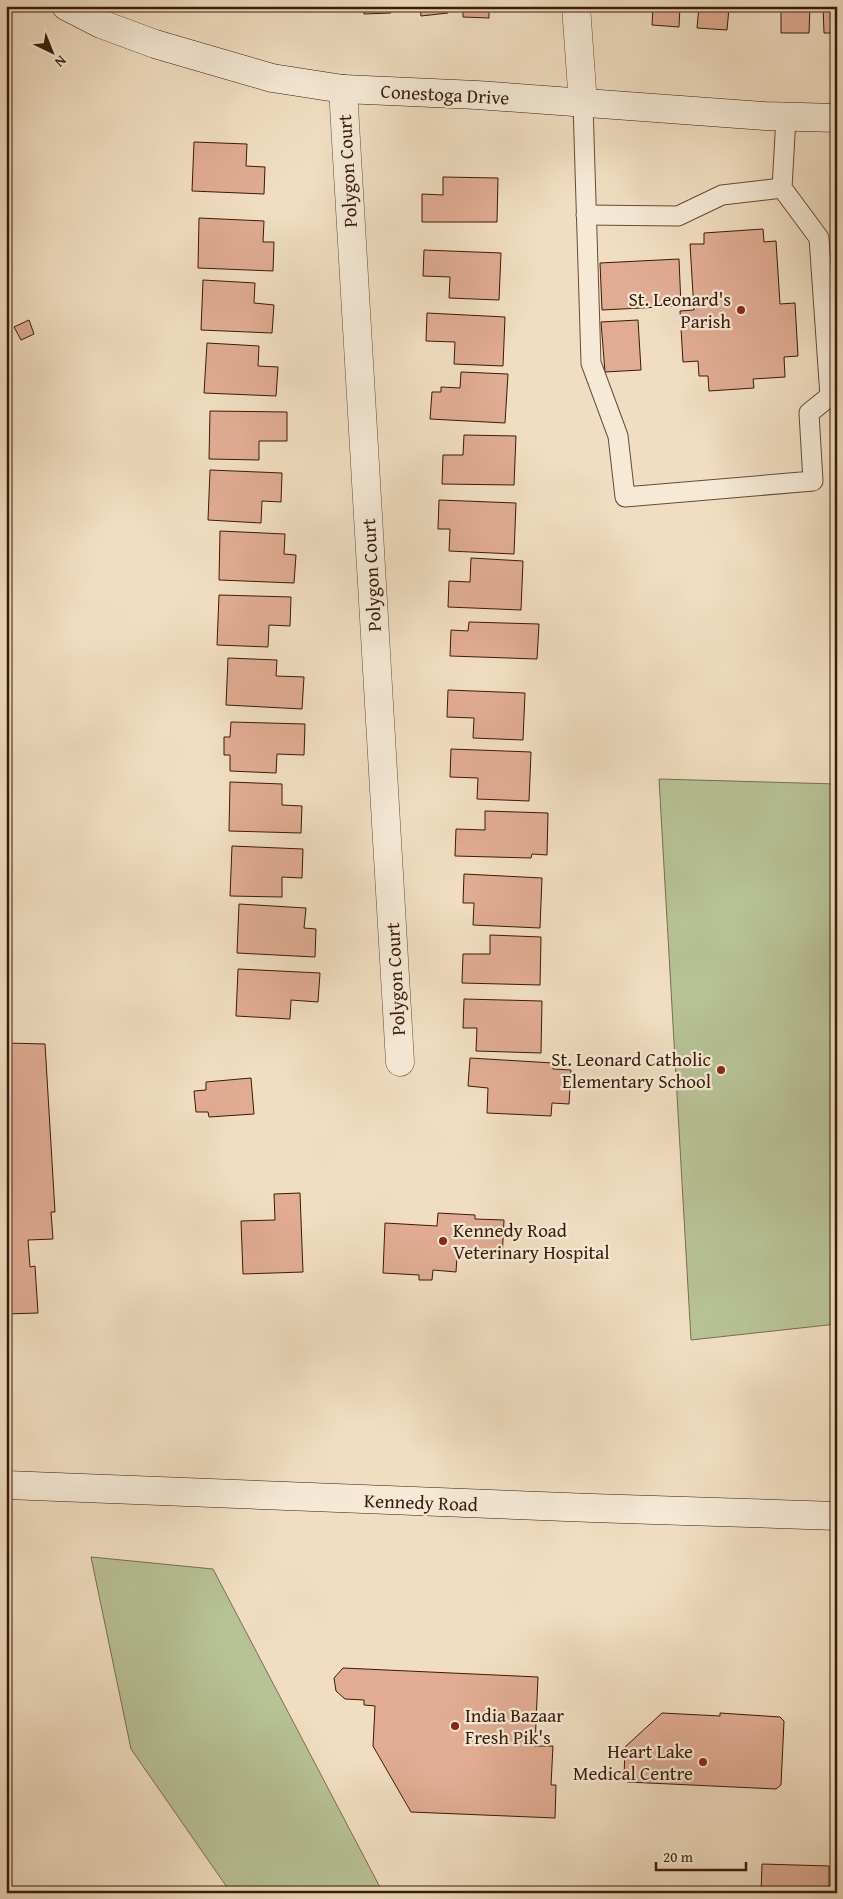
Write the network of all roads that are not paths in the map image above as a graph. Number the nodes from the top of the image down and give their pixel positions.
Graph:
1 (66, 6) edge
2 (576, 6) edge
3 (343, 89) junction
4 (582, 104) junction
5 (786, 117) junction
6 (837, 118) edge
7 (782, 188) junction
8 (586, 215) junction
9 (400, 1062) dead end
10 (6, 1485) edge
11 (837, 1516) edge

1 - 3 street, Conestoga Drive
2 - 4 street
3 - 4 street, Conestoga Drive
3 - 9 street, Polygon Court
4 - 5 street, Conestoga Drive
4 - 8 lane
5 - 6 street, Conestoga Drive
5 - 7 lane
7 - 8 lane
7 - 8 lane
10 - 11 street, Kennedy Road

